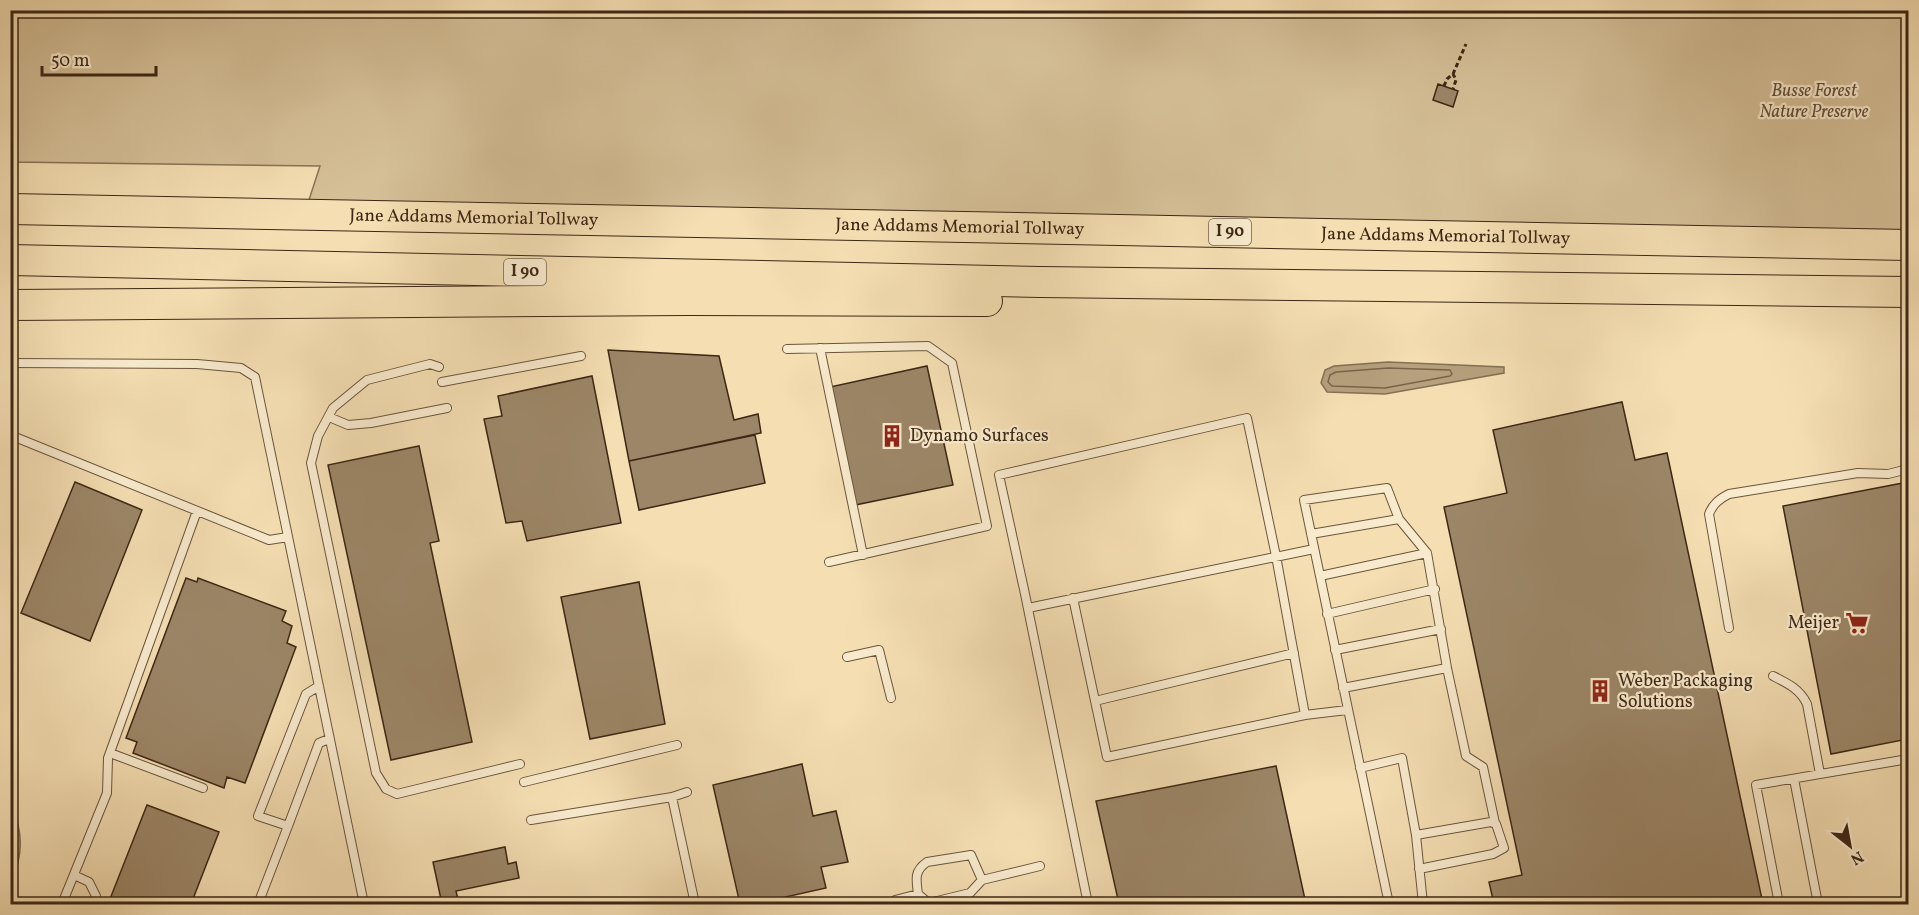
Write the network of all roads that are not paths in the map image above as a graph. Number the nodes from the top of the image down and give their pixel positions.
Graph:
1 (10, 201) edge
2 (10, 209) edge
3 (201, 213) junction
4 (1908, 245) edge
5 (10, 260) edge
6 (1040, 282) junction
7 (1908, 292) edge
8 (10, 305) edge
9 (820, 348) junction
10 (787, 349) dead end
11 (582, 356) dead end
12 (10, 363) edge
13 (439, 367) dead end
14 (442, 382) dead end
15 (447, 408) dead end
16 (328, 417) junction
17 (10, 435) edge
18 (1908, 469) edge
19 (197, 511) junction
20 (1399, 519) junction
21 (1311, 534) junction
22 (288, 537) junction
23 (1314, 549) junction
24 (1427, 554) junction
25 (863, 555) junction
26 (1276, 556) junction
27 (829, 562) dead end
28 (1320, 576) junction
29 (1435, 589) junction
30 (1073, 598) junction
31 (1028, 608) junction
32 (1328, 614) junction
33 (1729, 628) dead end
34 (1441, 629) junction
35 (1335, 650) junction
36 (1294, 653) junction
37 (848, 657) dead end
38 (1448, 668) junction
39 (1773, 676) dead end
40 (319, 686) junction
41 (1343, 688) junction
42 (891, 698) dead end
43 (1095, 701) junction
44 (1347, 710) junction
45 (1305, 715) junction
46 (329, 740) junction
47 (677, 745) dead end
48 (110, 753) junction
49 (1908, 759) edge
50 (520, 764) dead end
51 (1360, 768) junction
52 (1820, 774) junction
53 (1794, 779) junction
54 (524, 782) dead end
55 (203, 788) dead end
56 (687, 792) dead end
57 (672, 797) junction
58 (531, 820) dead end
59 (1495, 823) junction
60 (288, 826) junction
61 (1416, 835) junction
62 (1041, 866) dead end
63 (1419, 869) junction
64 (74, 875) junction
65 (982, 880) junction
66 (918, 894) junction
67 (895, 900) dead end
68 (62, 904) edge
69 (93, 904) edge
70 (258, 904) edge
71 (364, 904) edge
72 (695, 904) edge
73 (1088, 904) edge
74 (1389, 904) edge
75 (1423, 904) edge
76 (1779, 904) edge
77 (1818, 904) edge

1 - 3 highway
2 - 3 highway, Jane Addams Memorial Tollway / I 90
3 - 4 highway, Jane Addams Memorial Tollway / I 90
5 - 6 highway, I 90
6 - 7 highway, I 90
6 - 8 highway
9 - 10 lane
9 - 25 lane
9 - 25 lane
11 - 14 lane
12 - 22 lane
13 - 16 lane
15 - 16 lane
16 - 50 lane
17 - 19 lane
18 - 33 lane
19 - 22 lane
19 - 48 lane
20 - 21 lane
20 - 21 lane
20 - 24 lane
21 - 23 lane
22 - 40 lane
23 - 26 lane
23 - 28 lane
24 - 28 lane
24 - 29 lane
25 - 27 lane
26 - 30 lane
26 - 31 lane
26 - 36 lane
28 - 32 lane
29 - 32 lane
29 - 34 lane
30 - 31 lane
30 - 43 lane
31 - 73 lane
32 - 35 lane
34 - 35 lane
34 - 38 lane
35 - 41 lane
36 - 43 lane
36 - 45 lane
37 - 42 lane
38 - 41 lane
38 - 59 lane
39 - 52 lane
40 - 46 lane
40 - 60 lane
41 - 44 lane
43 - 45 lane
44 - 45 lane
44 - 51 lane
46 - 60 lane
46 - 71 lane
47 - 54 lane
48 - 55 lane
48 - 64 lane
49 - 52 lane
51 - 61 lane
51 - 74 lane
52 - 53 lane
53 - 76 lane
53 - 77 lane
56 - 57 lane
57 - 58 lane
57 - 72 lane
59 - 61 lane
59 - 63 lane
60 - 70 lane
61 - 63 lane
62 - 65 lane
63 - 75 lane
64 - 68 lane
64 - 69 lane
65 - 66 lane
65 - 66 lane
66 - 67 lane

